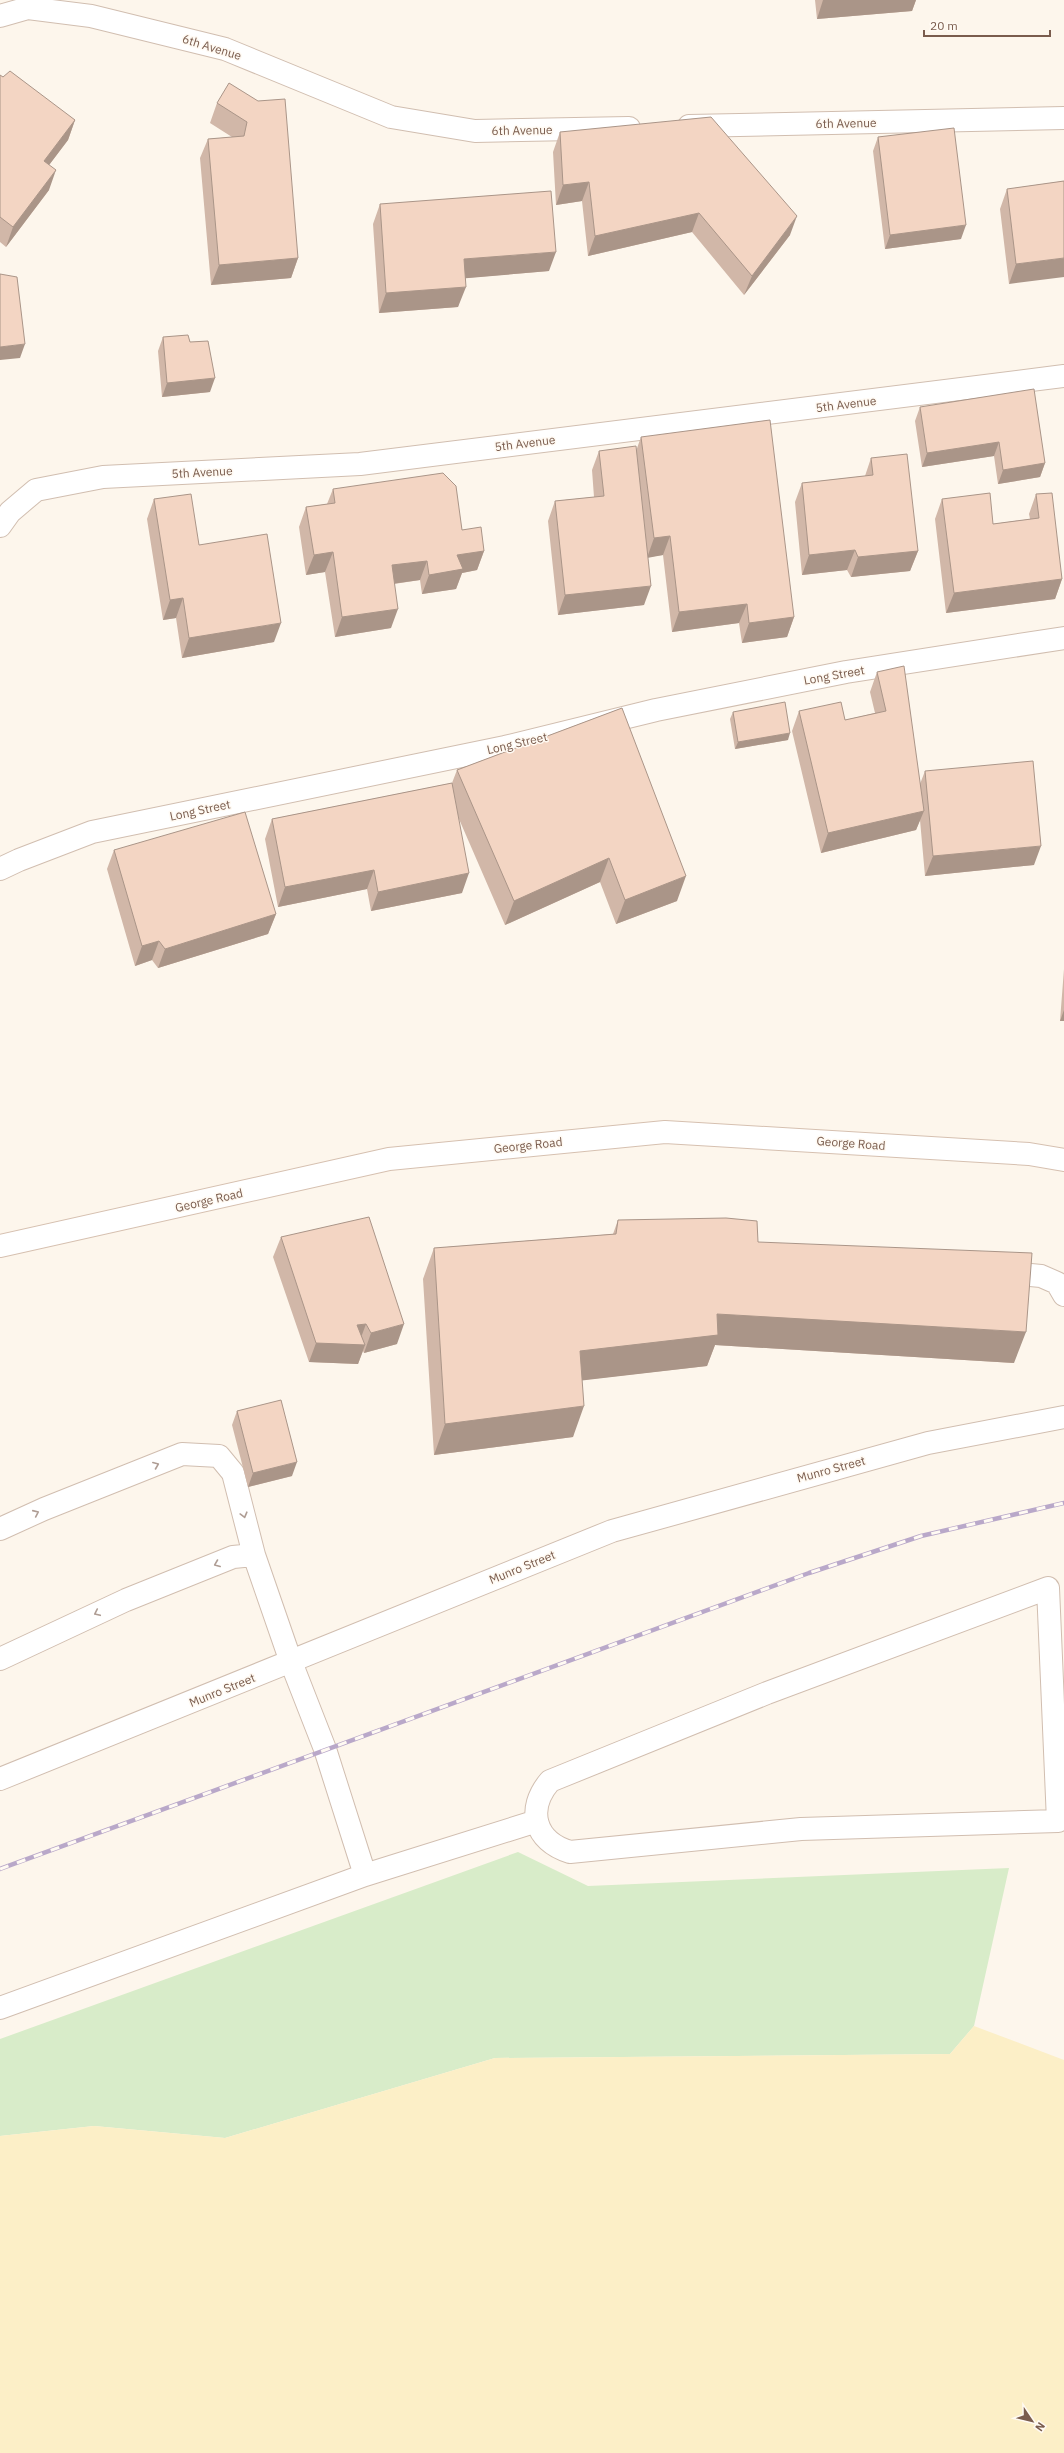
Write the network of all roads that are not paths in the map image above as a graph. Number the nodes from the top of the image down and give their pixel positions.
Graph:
1 (0, 16) edge
2 (1064, 118) edge
3 (1064, 376) edge
4 (0, 526) edge
5 (1064, 638) edge
6 (0, 869) edge
7 (1064, 1160) edge
8 (0, 1246) edge
9 (978, 1270) edge
10 (1064, 1295) edge
11 (1064, 1417) edge
12 (0, 1529) edge
13 (254, 1555) junction
14 (1056, 1588) edge
15 (0, 1659) edge
16 (291, 1662) junction
17 (0, 1779) edge
18 (1061, 1821) edge
19 (537, 1822) junction
20 (365, 1875) junction
21 (0, 2008) edge

1 - 2 street, 6th Avenue
3 - 4 street, 5th Avenue
5 - 6 street, Long Street
7 - 8 street, George Road
9 - 10 street
11 - 16 street, Munro Street
12 -> 13 street
13 -> 15 street
13 - 16 street
14 - 18 street
14 - 19 street
16 - 17 street, Munro Street
16 - 20 street
18 - 19 street
19 - 20 street
20 - 21 street

